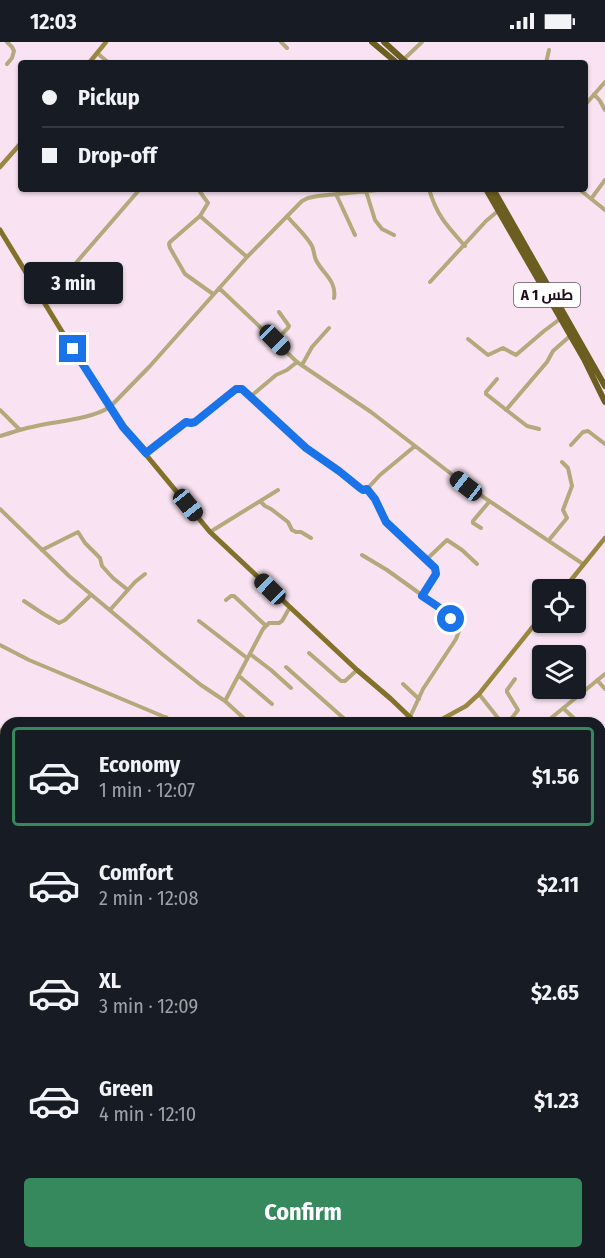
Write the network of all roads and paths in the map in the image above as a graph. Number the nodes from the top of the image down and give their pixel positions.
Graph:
1 (7, 42) edge
2 (106, 42) edge
3 (280, 42) edge
4 (372, 42) edge
5 (384, 42) edge
6 (422, 42) edge
7 (287, 48) dead end
8 (549, 50) dead end
9 (97, 53) junction
10 (91, 60) edge
11 (105, 60) edge
12 (399, 60) edge
13 (400, 60) edge
14 (404, 60) edge
15 (547, 60) edge
16 (8, 64) dead end
17 (605, 82) edge
18 (594, 94) junction
19 (588, 101) edge
20 (602, 101) edge
21 (605, 110) edge
22 (18, 146) edge
23 (0, 167) edge
24 (605, 180) edge
25 (137, 192) edge
26 (200, 192) edge
27 (356, 192) edge
28 (366, 192) edge
29 (430, 192) edge
30 (488, 192) edge
31 (496, 192) edge
32 (583, 192) edge
33 (336, 194) junction
34 (591, 199) junction
35 (498, 210) junction
36 (605, 210) edge
37 (200, 216) junction
38 (287, 216) junction
39 (0, 230) edge
40 (355, 234) dead end
41 (394, 235) dead end
42 (465, 246) junction
43 (247, 257) junction
44 (430, 282) dead end
45 (219, 288) junction
46 (213, 294) junction
47 (334, 298) dead end
48 (43, 301) junction
49 (279, 312) dead end
50 (561, 318) junction
51 (328, 328) dead end
52 (571, 335) junction
53 (468, 339) dead end
54 (275, 340) junction
55 (297, 362) junction
56 (302, 365) junction
57 (497, 379) dead end
58 (605, 387) edge
59 (250, 397) junction
60 (605, 402) edge
61 (110, 407) junction
62 (0, 410) edge
63 (506, 410) junction
64 (539, 429) dead end
65 (20, 430) junction
66 (0, 436) edge
67 (605, 444) edge
68 (572, 445) dead end
69 (415, 446) junction
70 (146, 453) junction
71 (562, 462) dead end
72 (367, 489) junction
73 (278, 490) dead end
74 (260, 501) junction
75 (489, 502) junction
76 (0, 508) edge
77 (481, 528) dead end
78 (210, 532) junction
79 (311, 538) dead end
80 (549, 540) junction
81 (604, 540) edge
82 (42, 550) junction
83 (362, 555) dead end
84 (427, 559) junction
85 (477, 564) dead end
86 (583, 564) junction
87 (145, 574) dead end
88 (571, 579) edge
89 (128, 590) junction
90 (91, 595) junction
91 (422, 596) junction
92 (226, 600) dead end
93 (24, 602) dead end
94 (290, 607) junction
95 (110, 610) junction
96 (199, 621) dead end
97 (265, 625) junction
98 (532, 628) edge
99 (0, 645) edge
100 (309, 653) dead end
101 (249, 656) junction
102 (286, 667) dead end
103 (357, 670) junction
104 (605, 674) edge
105 (239, 676) junction
106 (514, 679) dead end
107 (597, 680) junction
108 (403, 684) dead end
109 (291, 688) dead end
110 (605, 689) edge
111 (479, 694) junction
112 (419, 699) junction
113 (225, 701) junction
114 (272, 704) dead end
115 (563, 708) junction
116 (166, 717) edge
117 (242, 717) edge
118 (342, 717) edge
119 (410, 717) joint
120 (445, 717) edge
121 (497, 717) edge
122 (512, 717) edge
123 (552, 717) edge
124 (573, 717) edge

1 - 16 street
2 - 9 street
3 - 7 street
4 - 12 highway
5 - 13 highway
6 - 14 street
8 - 15 street
9 - 10 street
9 - 11 street
17 - 18 street
18 - 19 street
18 - 20 street
20 - 21 street
22 - 23 street
24 - 34 street
25 - 48 street
26 - 37 street
27 - 33 street
28 - 41 street
29 - 42 street
30 - 35 highway, A 1 طس
31 - 58 highway, A 1 طس
32 - 34 street
33 - 38 street
33 - 40 street
34 - 36 street
35 - 42 street
35 - 50 highway, A 1 طس
37 - 43 street
37 - 46 street
38 - 43 street
38 - 47 street
39 - 48 main road
42 - 44 street
43 - 45 street
45 - 46 street
45 - 54 street
46 - 61 street
48 - 61 main road
49 - 54 street
50 - 52 highway, A 1 طس
50 - 53 street
51 - 56 street
52 - 60 highway, A 1 طس
52 - 63 street
54 - 55 street
55 - 56 street
55 - 59 street
56 - 69 street
57 - 63 street
59 - 70 street
59 - 72 street
61 - 65 street
61 - 70 main road
62 - 65 street
63 - 64 street
65 - 66 street
67 - 68 street
69 - 72 street
69 - 75 street
70 - 78 main road
71 - 80 street
72 - 84 street
73 - 74 street
74 - 78 street
74 - 79 street
75 - 77 street
75 - 80 street
76 - 82 street
78 - 94 main road
80 - 86 street
81 - 86 street
82 - 89 street
82 - 90 street
83 - 91 street
84 - 85 street
84 - 91 street
86 - 88 street
87 - 89 street
89 - 95 street
90 - 93 street
90 - 95 street
91 - 112 street
92 - 97 street
94 - 97 street
94 - 103 main road
95 - 113 street
96 - 101 street
97 - 101 street
98 - 111 street
99 - 116 street
100 - 103 street
101 - 105 street
101 - 109 street
102 - 118 street
103 - 119 main road
104 - 107 street
105 - 113 street
105 - 114 street
106 - 122 street
107 - 110 street
107 - 115 street
108 - 112 street
111 - 120 street
111 - 121 street
112 - 119 street
113 - 117 street
115 - 123 street
115 - 124 street

